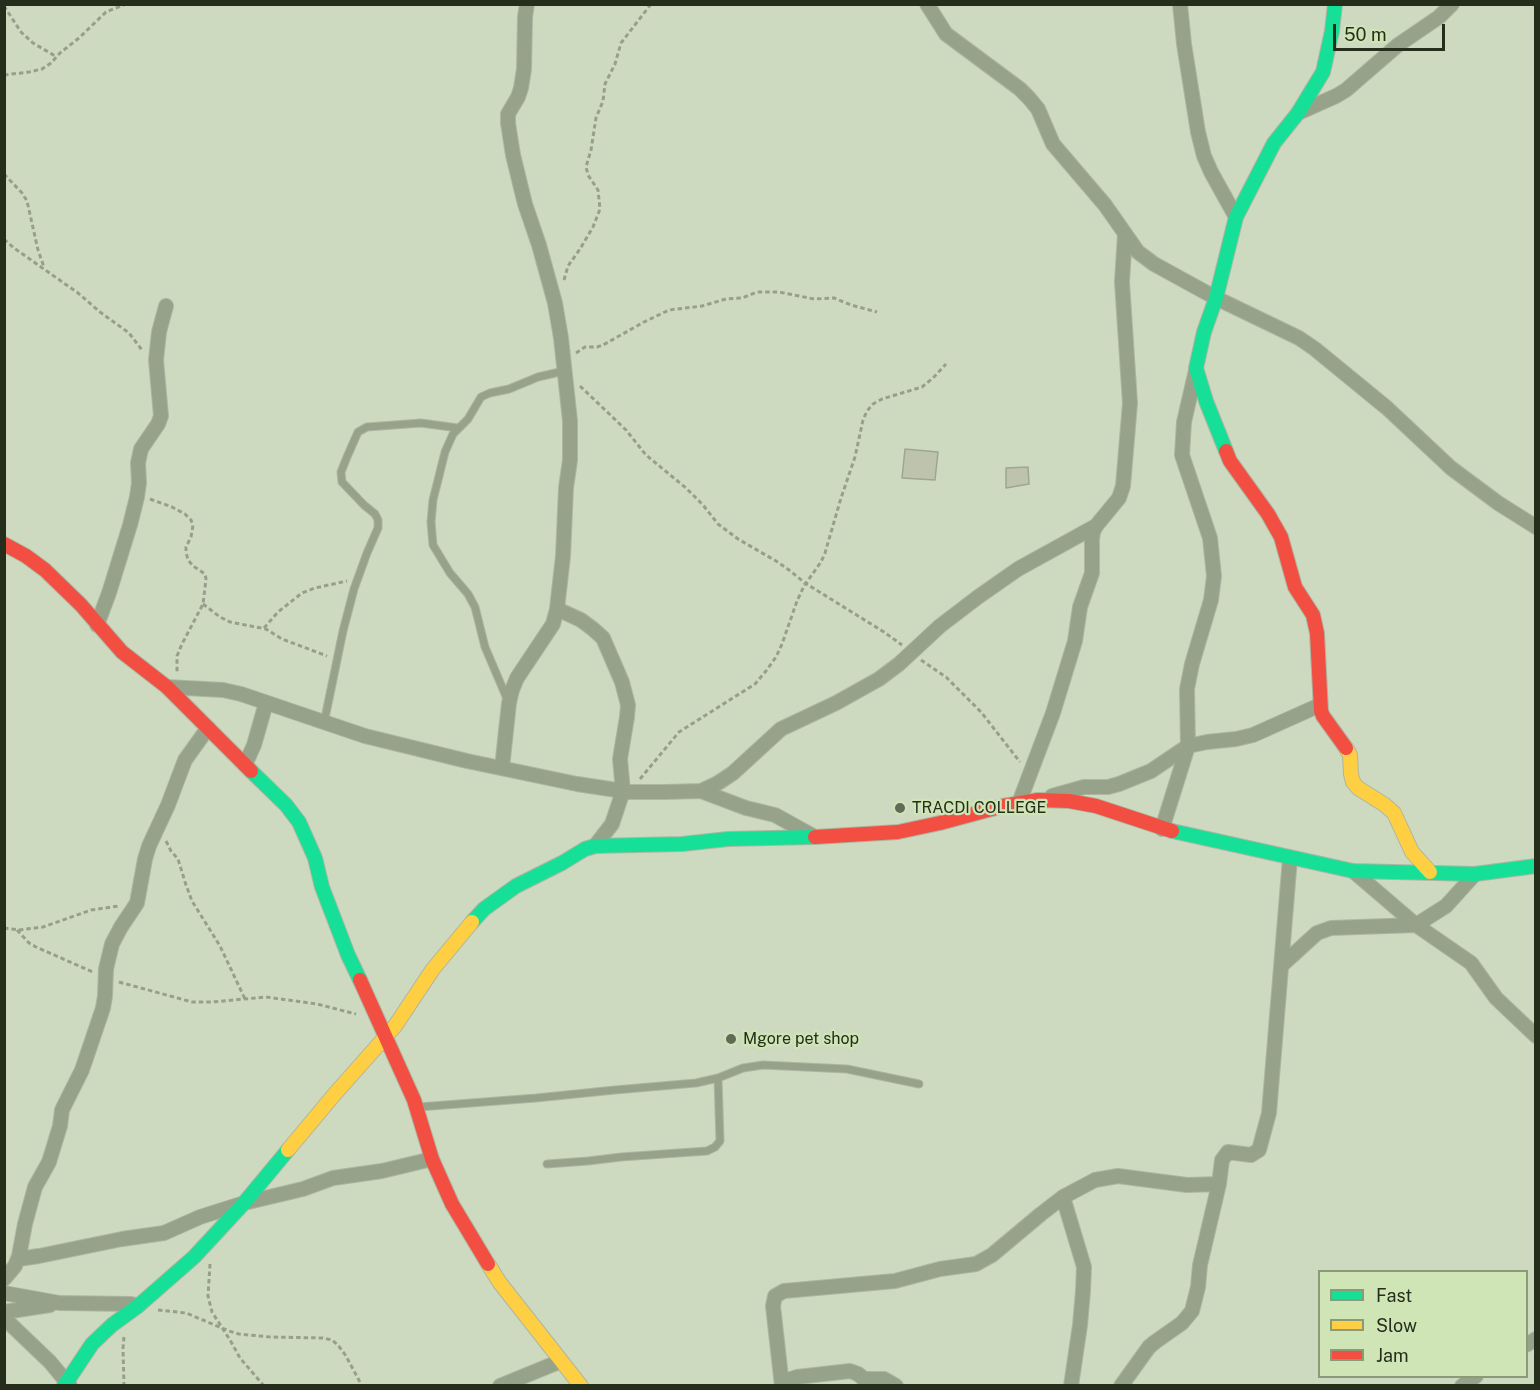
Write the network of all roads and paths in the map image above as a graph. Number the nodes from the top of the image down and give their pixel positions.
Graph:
1 (126, 4) edge
2 (527, 4) edge
3 (651, 4) edge
4 (927, 4) edge
5 (1180, 4) edge
6 (1335, 4) edge
7 (1452, 4) edge
8 (4, 6) edge
9 (57, 57) junction
10 (4, 75) edge
11 (1298, 112) junction
12 (4, 174) edge
13 (1236, 217) junction
14 (1125, 234) junction
15 (4, 239) edge
16 (44, 269) junction
17 (1216, 298) junction
18 (555, 303) junction
19 (166, 306) dead end
20 (877, 312) dead end
21 (946, 364) dead end
22 (1196, 368) junction
23 (157, 369) junction
24 (565, 370) junction
25 (458, 428) junction
26 (137, 497) junction
27 (1096, 526) junction
28 (1536, 527) edge
29 (4, 544) edge
30 (361, 572) junction
31 (806, 584) junction
32 (203, 604) junction
33 (557, 609) junction
34 (97, 624) junction
35 (263, 628) junction
36 (911, 653) junction
37 (337, 660) junction
38 (174, 687) junction
39 (266, 703) junction
40 (509, 703) junction
41 (1320, 705) junction
42 (324, 723) junction
43 (208, 728) junction
44 (1188, 746) junction
45 (245, 765) junction
46 (502, 768) junction
47 (1029, 776) junction
48 (700, 790) junction
49 (626, 791) junction
50 (1038, 800) junction
51 (1019, 803) junction
52 (159, 822) junction
53 (1162, 829) junction
54 (813, 836) junction
55 (595, 846) junction
56 (1290, 858) junction
57 (1536, 866) edge
58 (1353, 871) junction
59 (1430, 872) junction
60 (1475, 874) junction
61 (137, 903) junction
62 (1416, 924) junction
63 (4, 928) edge
64 (17, 930) junction
65 (1282, 965) junction
66 (105, 976) junction
67 (245, 999) junction
68 (378, 1021) junction
69 (1536, 1036) edge
70 (386, 1037) junction
71 (718, 1078) junction
72 (920, 1084) dead end
73 (416, 1107) junction
74 (432, 1159) junction
75 (547, 1164) dead end
76 (1219, 1184) junction
77 (1063, 1197) junction
78 (244, 1203) junction
79 (208, 1241) junction
80 (18, 1259) junction
81 (4, 1279) edge
82 (4, 1293) edge
83 (59, 1303) junction
84 (138, 1306) junction
85 (4, 1311) edge
86 (4, 1318) edge
87 (222, 1328) junction
88 (127, 1329) dead end
89 (561, 1362) junction
90 (67, 1384) edge
91 (782, 1384) edge
92 (124, 1386) edge
93 (264, 1386) edge
94 (362, 1386) edge
95 (500, 1386) edge
96 (581, 1386) edge
97 (896, 1386) edge
98 (1071, 1386) edge
99 (1121, 1386) edge

1 - 9 path
2 - 18 street
3 - 18 path
4 - 14 street
5 - 13 street
6 - 11 street
7 - 11 street
8 - 9 path
9 - 10 path
11 - 13 street
12 - 16 path
13 - 17 street
14 - 17 street
14 - 27 street
15 - 16 path
16 - 23 path
17 - 22 street
17 - 28 street
18 - 24 street
19 - 23 street
20 - 24 path
21 - 31 path
22 - 41 street
22 - 44 street
23 - 26 street
24 - 25 lane
24 - 31 path
24 - 33 street
25 - 30 lane
25 - 40 lane
26 - 32 path
26 - 34 street
27 - 36 street
27 - 47 street
29 - 34 street
30 - 35 path
30 - 37 lane
31 - 36 path
31 - 49 path
32 - 35 path
32 - 38 path
33 - 40 street
33 - 49 street
34 - 38 street
35 - 37 path
36 - 47 path
36 - 48 street
37 - 42 lane
38 - 39 street
38 - 43 street
39 - 42 street
39 - 45 street
40 - 46 street
41 - 44 street
41 - 59 street
42 - 46 street
43 - 45 street
43 - 52 street
44 - 50 street
44 - 53 street
45 - 68 street
46 - 49 street
47 - 51 street
48 - 49 street
48 - 54 street
49 - 55 street
50 - 51 street
50 - 53 street
51 - 54 street
52 - 61 street
52 - 67 path
53 - 56 street
54 - 55 street
55 - 70 street
56 - 58 street
56 - 65 street
57 - 60 street
58 - 59 street
58 - 62 street
59 - 60 street
60 - 62 street
61 - 64 path
61 - 66 street
62 - 65 street
62 - 69 street
63 - 64 path
64 - 66 path
65 - 76 street
66 - 67 path
66 - 80 street
67 - 68 path
68 - 70 street
70 - 73 street
70 - 78 street
71 - 72 lane
71 - 73 lane
71 - 75 lane
73 - 74 street
74 - 78 street
74 - 89 street
76 - 77 street
76 - 99 street
77 - 91 street
77 - 98 street
78 - 79 street
78 - 80 street
79 - 84 street
79 - 87 path
80 - 81 street
82 - 83 street
83 - 84 street
83 - 85 street
84 - 87 path
84 - 90 street
86 - 90 street
87 - 93 path
87 - 94 path
88 - 92 path
89 - 95 street
89 - 96 street
91 - 97 street

